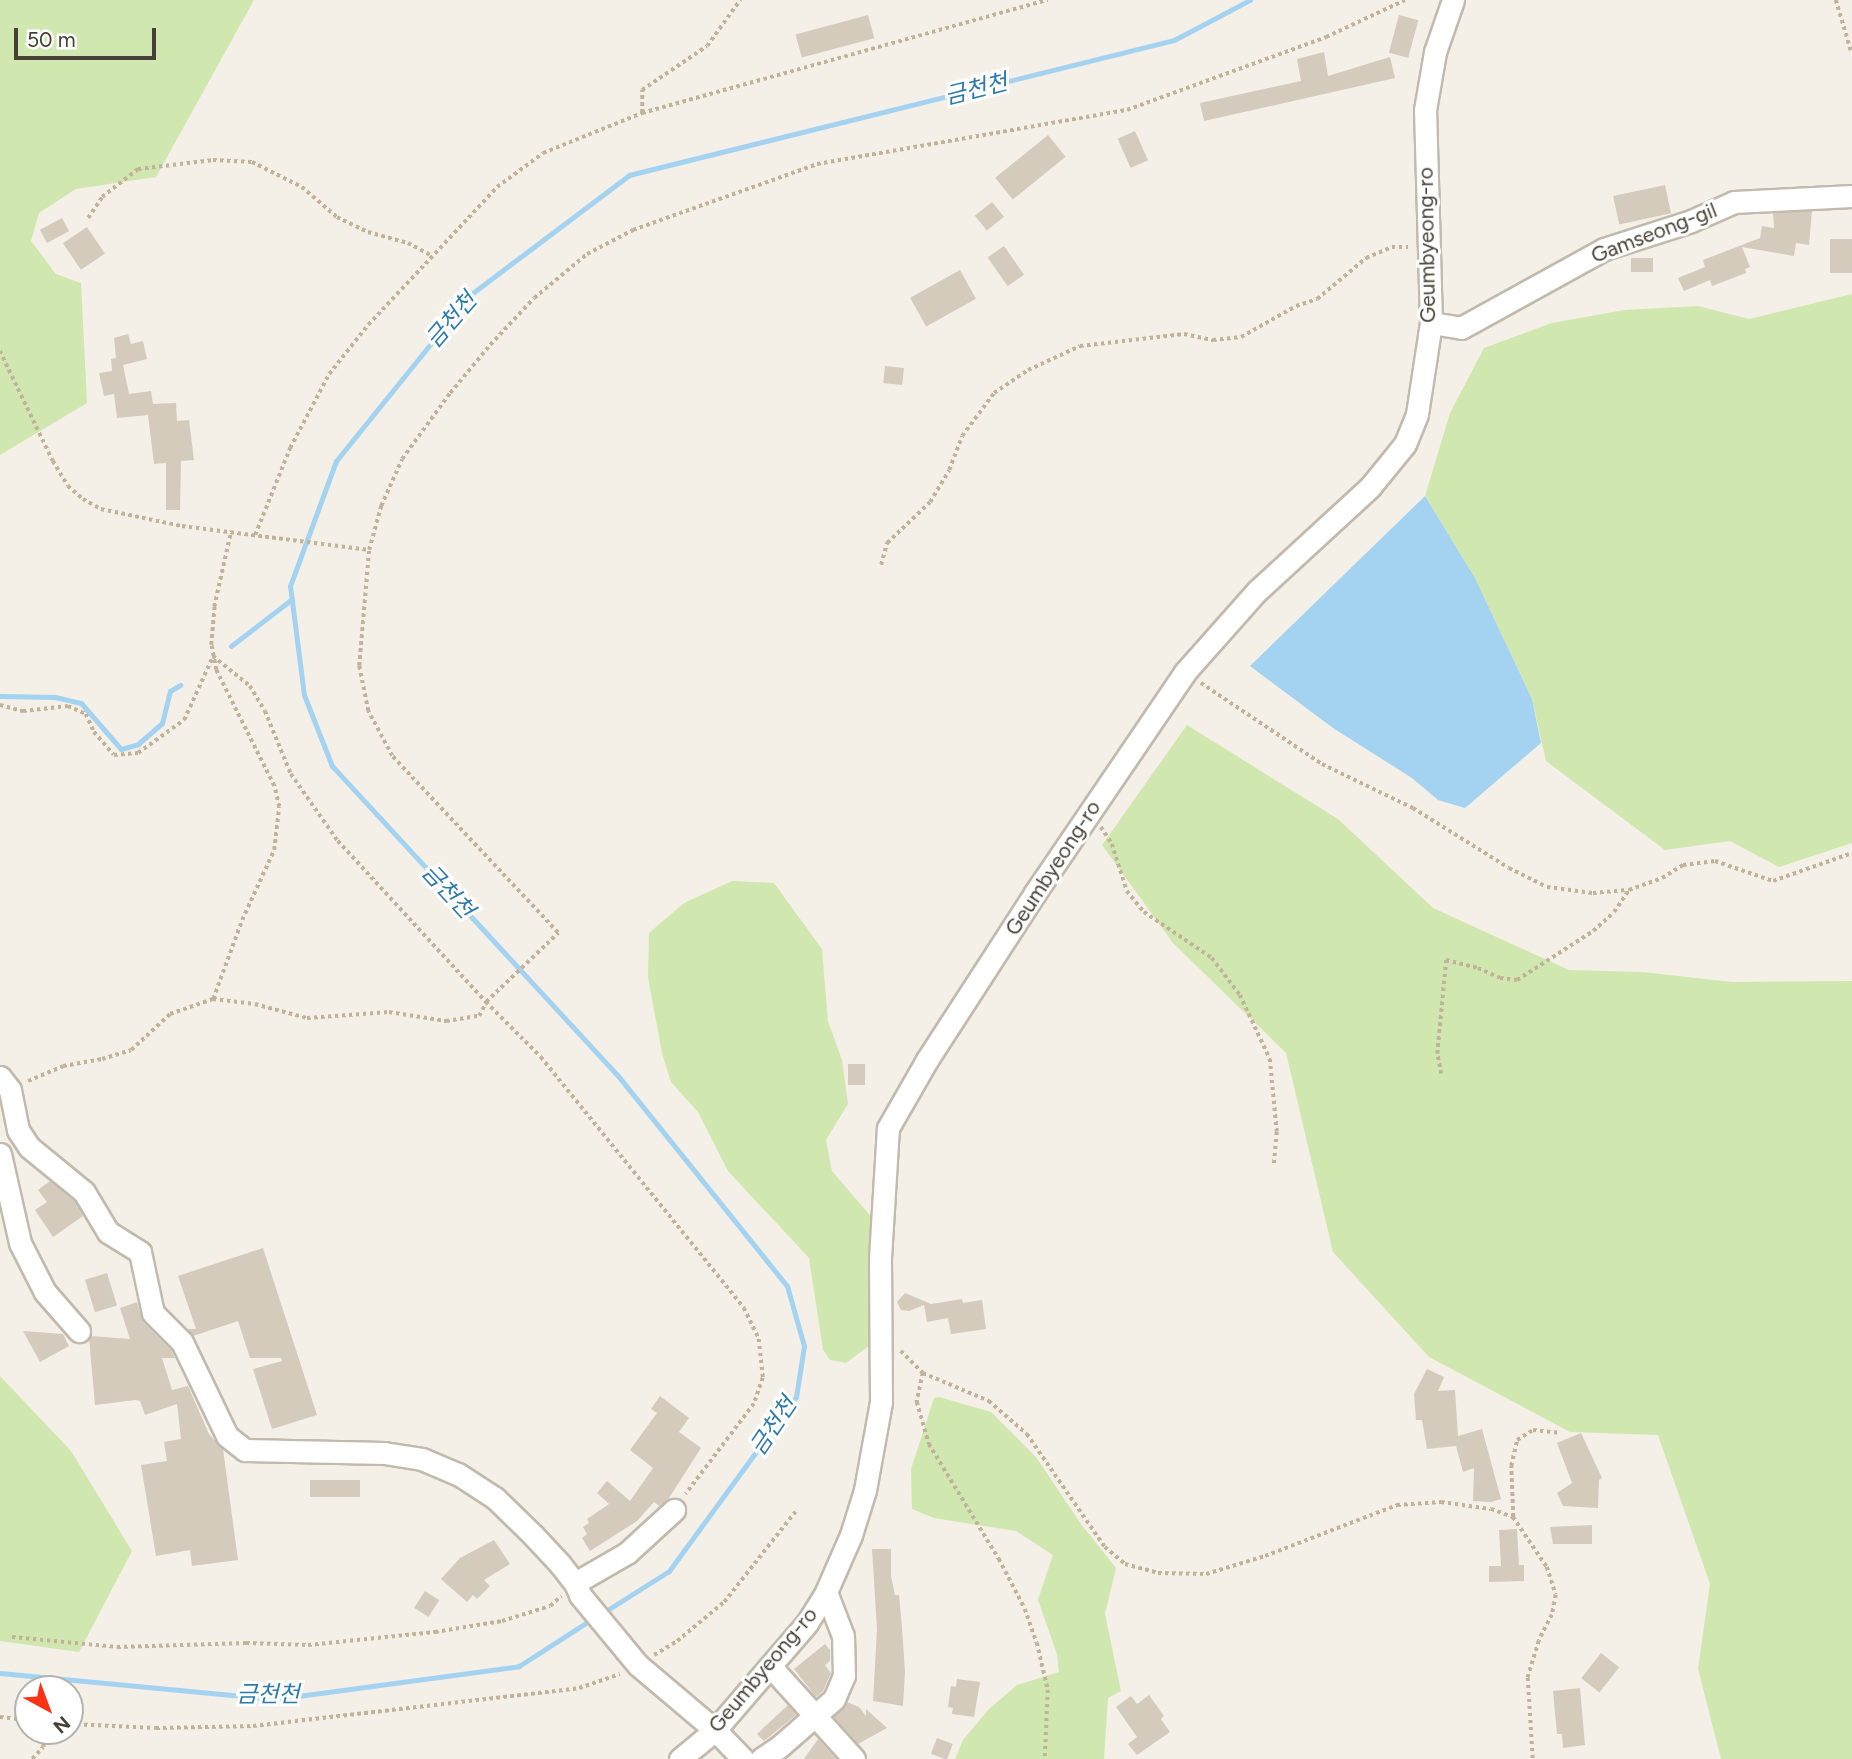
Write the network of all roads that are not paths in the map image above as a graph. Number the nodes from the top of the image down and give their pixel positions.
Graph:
1 (1452, 0) edge
2 (1852, 196) edge
3 (1431, 323) junction
4 (5, 1083) edge
5 (16, 1120) junction
6 (0, 1141) edge
7 (0, 1154) edge
8 (79, 1331) dead end
9 (674, 1510) road end
10 (578, 1589) junction
11 (826, 1592) junction
12 (771, 1667) junction
13 (815, 1715) junction
14 (715, 1730) junction
15 (680, 1759) edge
16 (743, 1759) edge
17 (761, 1759) edge
18 (854, 1759) edge

1 - 3 street, Geumbyeong-ro
2 - 3 street, Gamseong-gil
3 - 11 street, Geumbyeong-ro
4 - 5 street
5 - 6 street
5 - 10 street
7 - 8 street
9 - 10 street
10 - 14 street
11 - 12 street, Geumbyeong-ro
11 - 13 street
12 - 13 street
12 - 14 street, Geumbyeong-ro
13 - 17 street
13 - 18 street
14 - 15 street, Geumbyeong-ro
14 - 16 street

